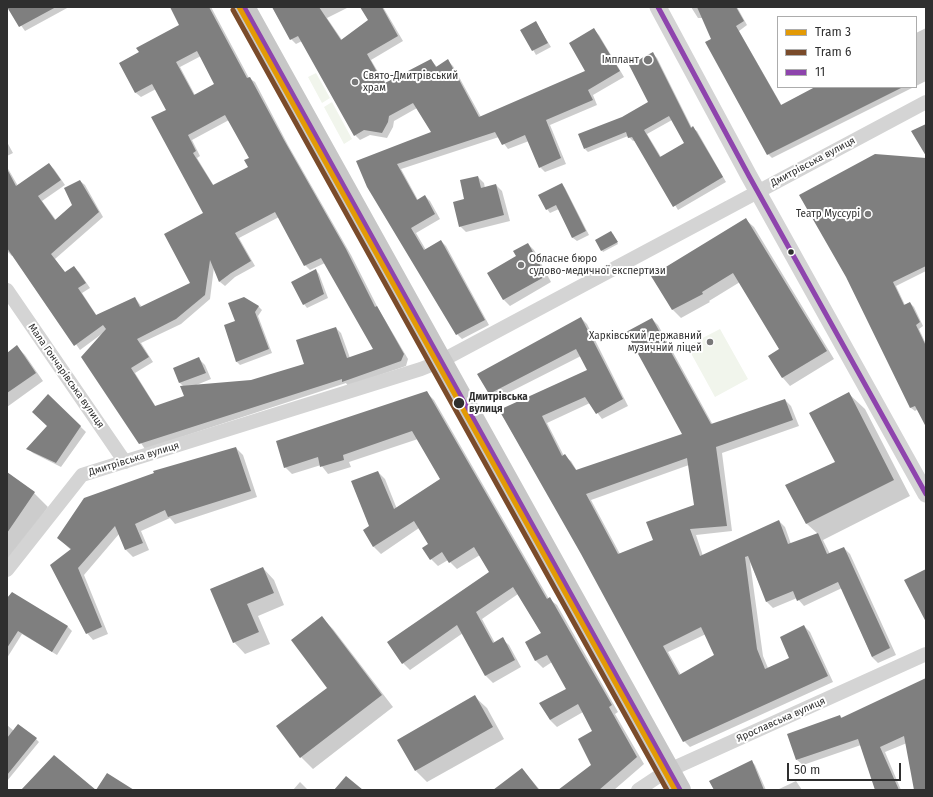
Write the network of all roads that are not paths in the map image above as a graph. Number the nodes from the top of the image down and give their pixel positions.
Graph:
1 (244, 7) edge
2 (658, 7) edge
3 (926, 102) edge
4 (759, 192) junction
5 (7, 290) edge
6 (441, 361) junction
7 (125, 462) junction
8 (926, 494) edge
9 (7, 570) edge
10 (926, 654) edge
11 (669, 770) junction
12 (638, 790) edge
13 (680, 790) edge

1 - 6 main road
2 - 4 street
3 - 4 street, Дмитрівська вулиця
4 - 6 street, Дмитрівська вулиця
4 - 8 street
5 - 7 street, Мала Гончарівська вулиця
6 - 7 street, Дмитрівська вулиця
6 - 11 main road
7 - 9 street, Дмитрівська вулиця
10 - 11 street, Ярославська вулиця
11 - 12 street, Ярославська вулиця
11 - 13 main road

